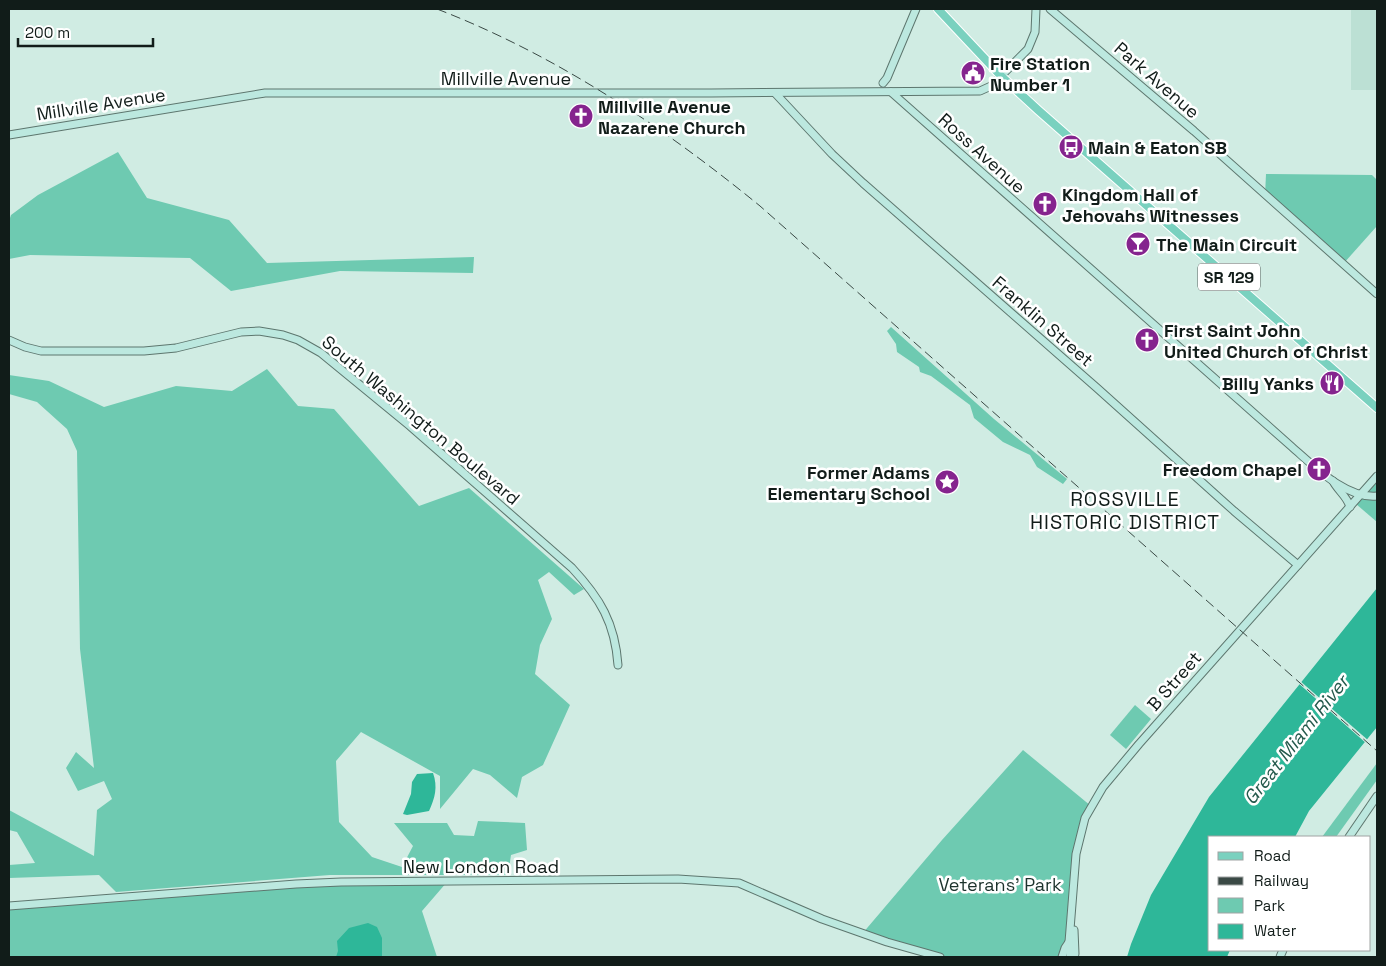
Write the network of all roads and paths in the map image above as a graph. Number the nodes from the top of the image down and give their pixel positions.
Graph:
1 (916, 9) edge
2 (938, 9) edge
3 (1036, 9) edge
4 (1050, 9) edge
5 (1001, 76) junction
6 (882, 83) dead end
7 (892, 92) junction
8 (774, 93) junction
9 (9, 135) edge
10 (1377, 294) edge
11 (9, 340) edge
12 (1377, 408) edge
13 (1377, 476) edge
14 (1333, 481) junction
15 (1361, 495) junction
16 (1377, 496) edge
17 (1350, 507) junction
18 (1298, 565) junction
19 (618, 665) dead end
20 (1377, 796) edge
21 (1350, 836) edge
22 (9, 906) edge
23 (1072, 917) junction
24 (1069, 942) junction
25 (940, 957) edge
26 (1062, 957) edge
27 (1070, 957) edge
28 (1075, 957) edge

1 - 6 main road
2 - 5 main road
3 - 5 main road, Millville Avenue
4 - 10 main road, Park Avenue
5 - 7 main road, Millville Avenue
5 - 12 main road, SR 129
7 - 8 main road, Millville Avenue
7 - 14 main road, Ross Avenue
8 - 9 main road, Millville Avenue
8 - 18 main road, Franklin Street
11 - 19 main road, South Washington Boulevard
13 - 15 main road, B Street
14 - 15 main road, Ross Avenue
14 - 17 main road
15 - 16 main road, Ross Avenue
15 - 17 main road, B Street
17 - 18 main road, B Street
18 - 23 main road, B Street
20 - 21 main road
22 - 25 main road, New London Road
23 - 24 main road, B Street
23 - 28 main road
24 - 26 main road, B Street
24 - 27 main road, B Street

